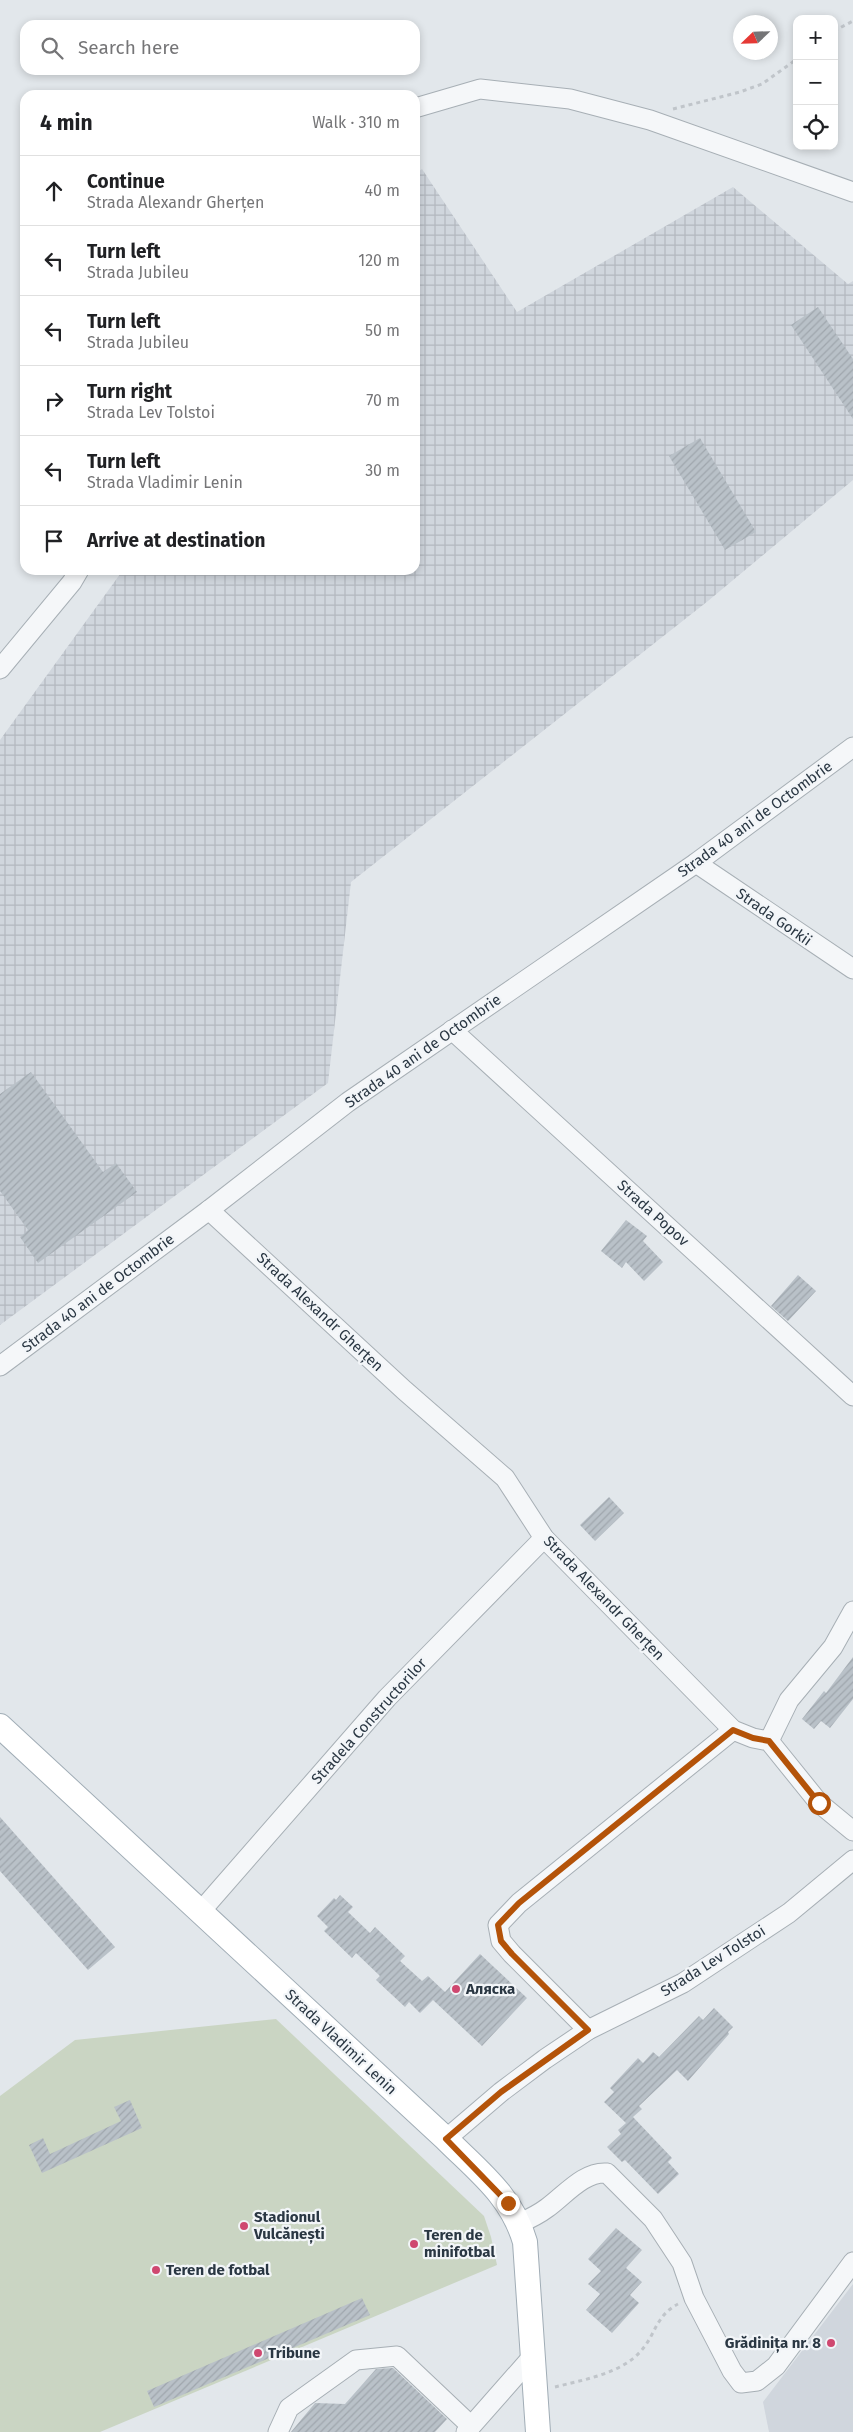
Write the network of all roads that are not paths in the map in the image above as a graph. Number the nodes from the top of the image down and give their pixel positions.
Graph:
1 (420, 107) edge
2 (853, 192) edge
3 (76, 575) edge
4 (0, 669) edge
5 (853, 747) edge
6 (696, 863) junction
7 (853, 969) edge
8 (452, 1030) junction
9 (209, 1210) junction
10 (0, 1366) edge
11 (853, 1396) edge
12 (544, 1538) junction
13 (853, 1611) edge
14 (1, 1728) edge
15 (733, 1730) junction
16 (769, 1741) junction
17 (853, 1831) edge
18 (853, 1860) edge
19 (201, 1911) junction
20 (588, 2030) junction
21 (446, 2139) junction
22 (520, 2223) junction
23 (853, 2262) edge
24 (532, 2357) junction
25 (468, 2429) edge
26 (278, 2432) edge
27 (538, 2432) edge

1 - 2 street
3 - 4 street
5 - 6 street, Strada 40 ani de Octombrie
6 - 7 street, Strada Gorkii
6 - 8 street, Strada 40 ani de Octombrie
8 - 9 street, Strada 40 ani de Octombrie
8 - 11 street, Strada Popov
9 - 10 street, Strada 40 ani de Octombrie
9 - 12 street, Strada Alexandr Gherțen
12 - 15 street, Strada Alexandr Gherțen
12 - 19 street, Stradela Constructorilor
13 - 16 street
14 - 19 main road, Strada Vladimir Lenin
15 - 16 street, Strada Alexandr Gherțen
15 - 20 street
16 - 17 street
18 - 20 street, Strada Lev Tolstoi
19 - 21 main road, Strada Vladimir Lenin
20 - 21 street, Strada Lev Tolstoi
21 - 22 main road, Strada Vladimir Lenin
22 - 23 street
22 - 24 main road, Strada Vladimir Lenin
24 - 25 street
24 - 27 main road, Strada Vladimir Lenin
25 - 26 street

